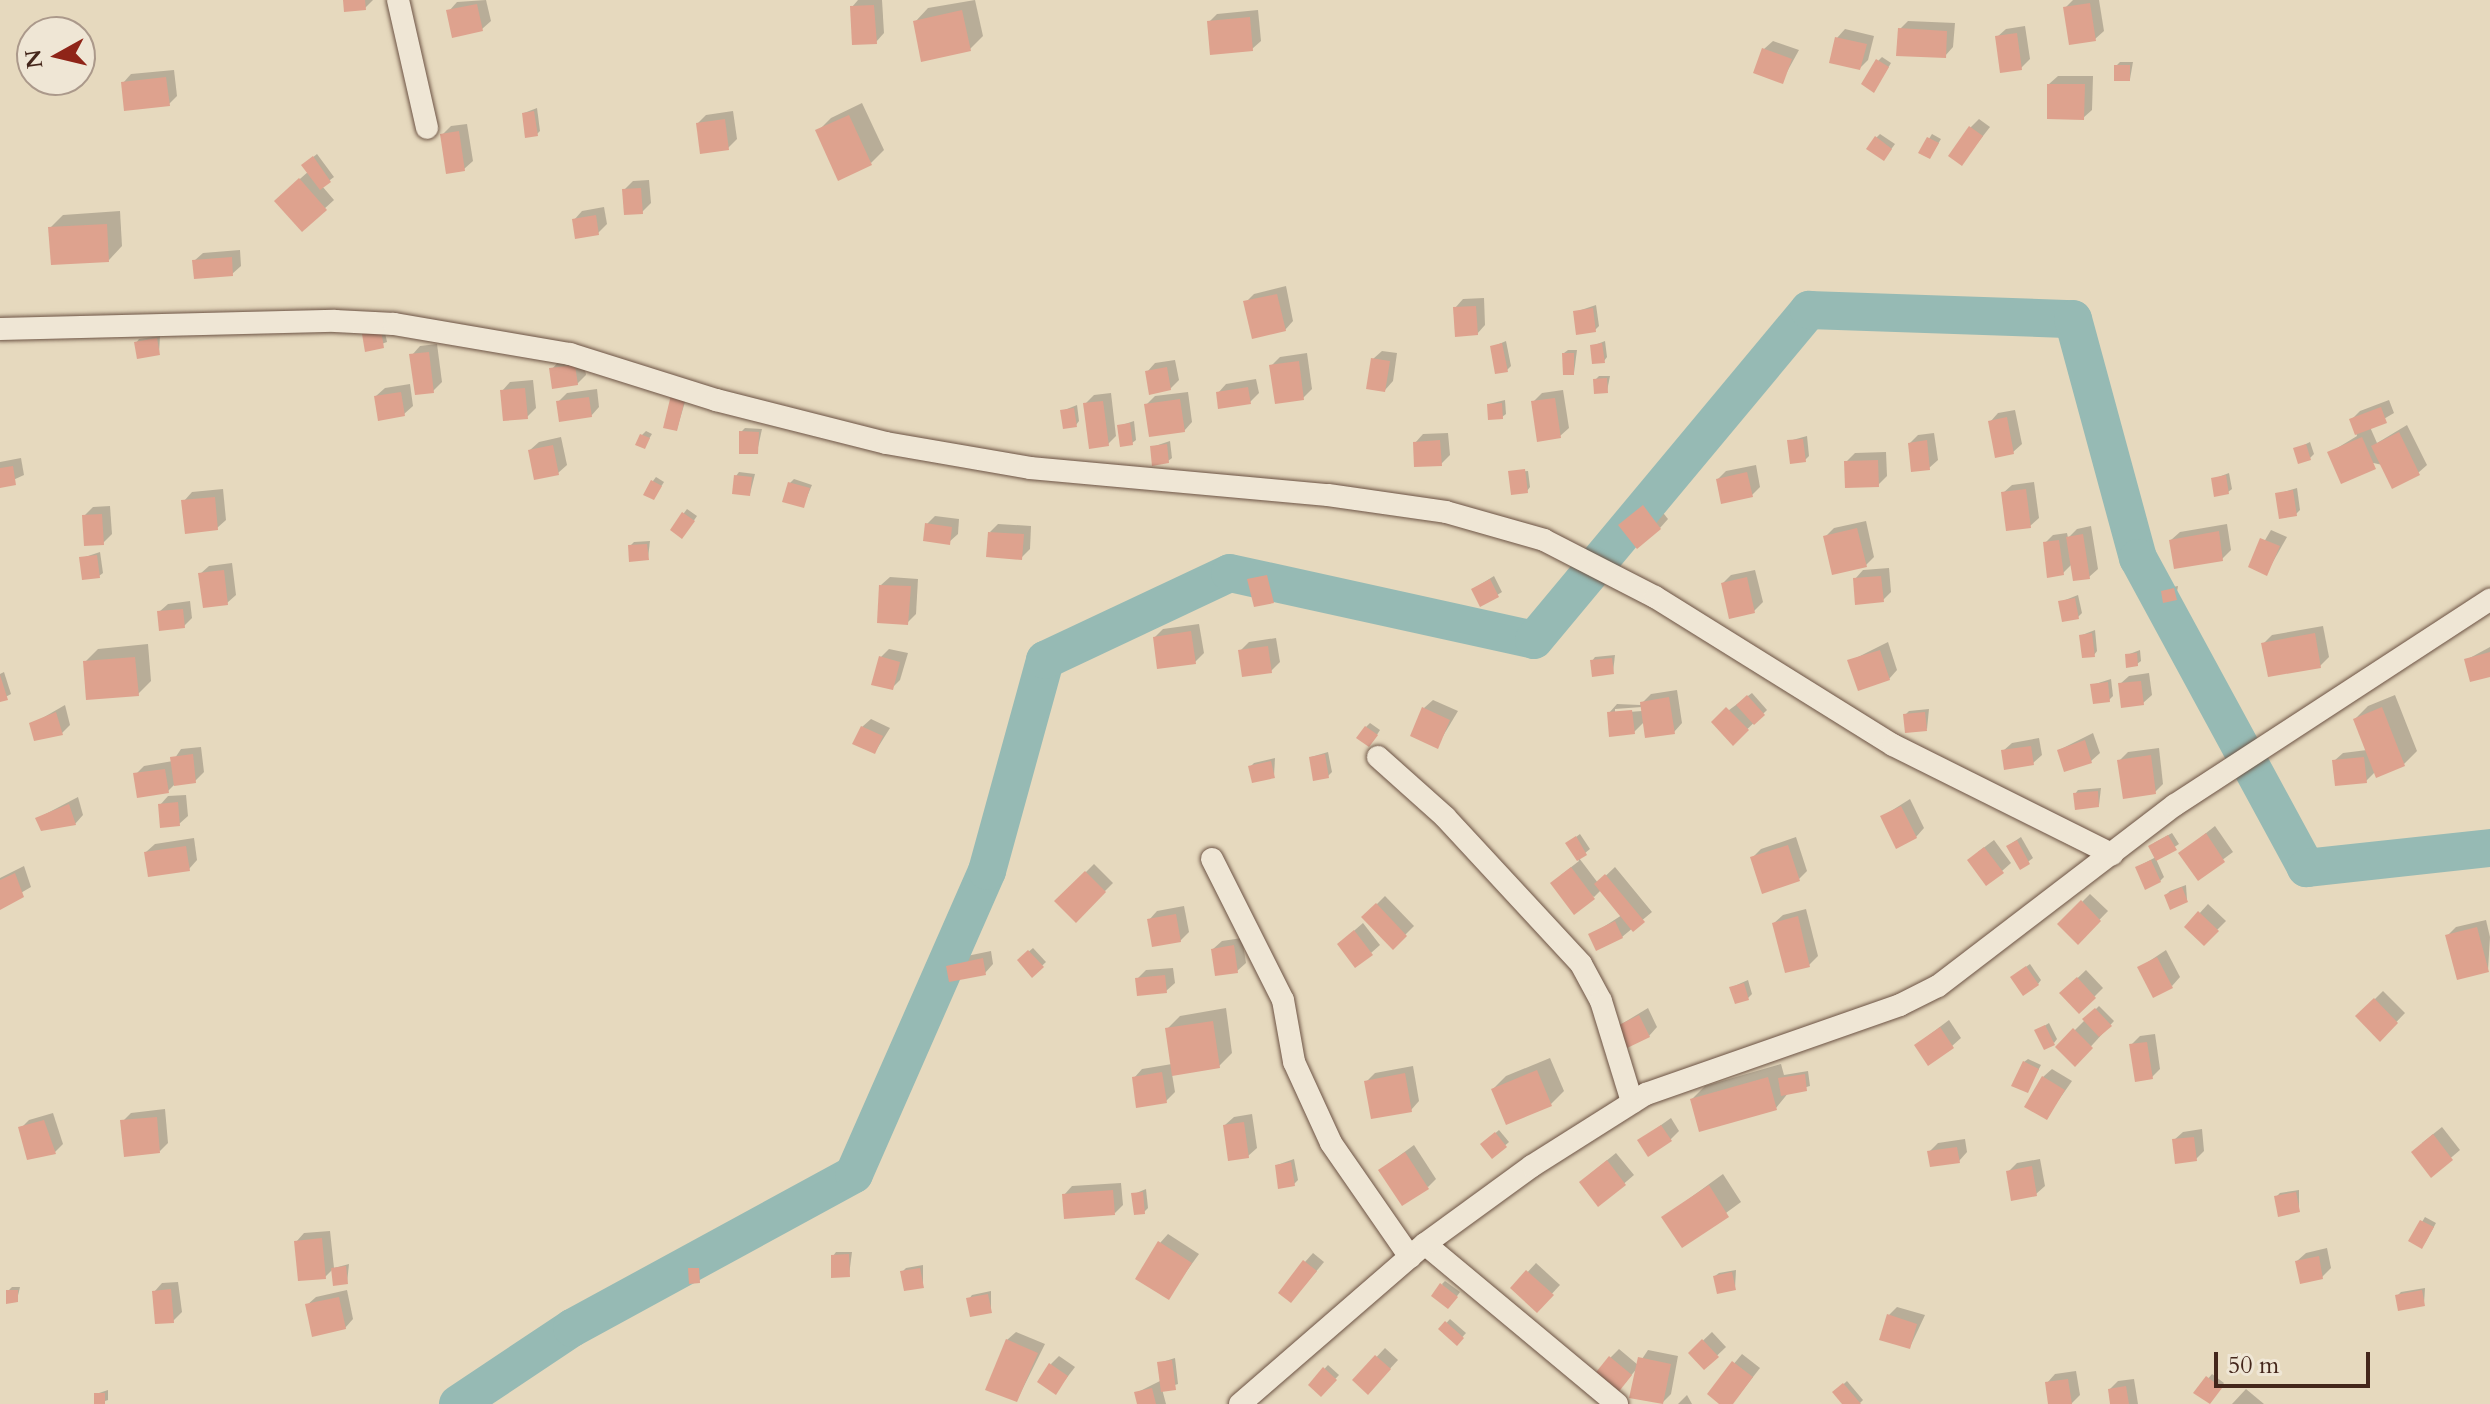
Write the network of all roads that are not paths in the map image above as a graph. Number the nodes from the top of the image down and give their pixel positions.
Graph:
1 (398, 0) edge
2 (427, 128) dead end
3 (0, 329) edge
4 (2490, 600) edge
5 (1378, 757) dead end
6 (2112, 854) junction
7 (1212, 859) dead end
8 (1632, 1102) junction
9 (1417, 1250) junction
10 (1240, 1404) edge
11 (1617, 1404) edge

1 - 2 street
3 - 6 street
4 - 6 street
5 - 8 street
6 - 8 street
7 - 9 street
8 - 9 street
9 - 10 street
9 - 11 street

